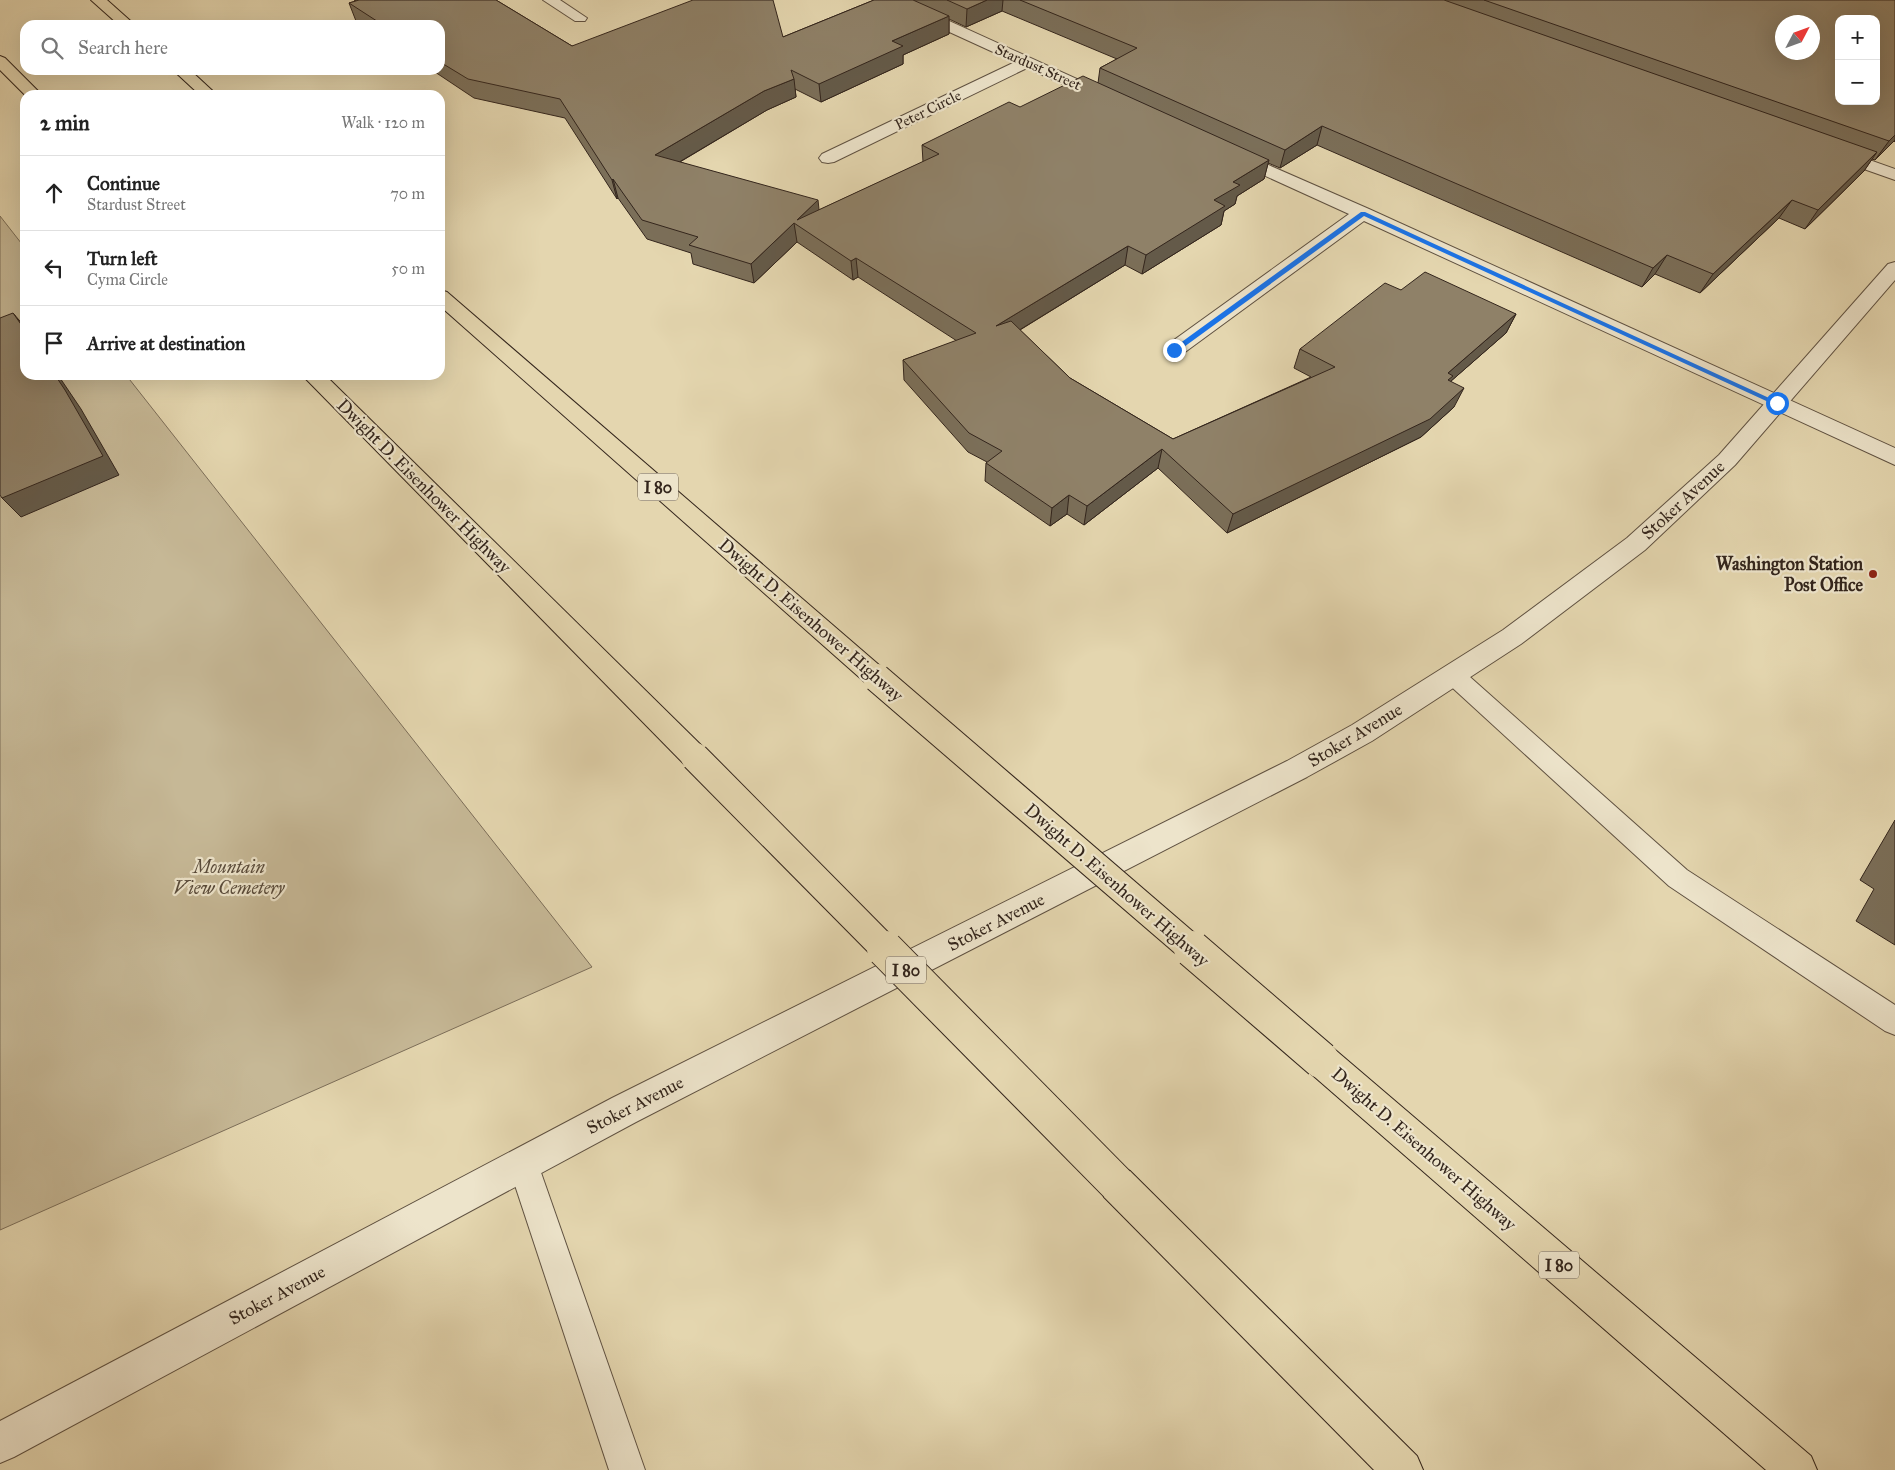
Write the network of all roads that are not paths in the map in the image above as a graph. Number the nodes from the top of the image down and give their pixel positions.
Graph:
1 (98, 0) edge
2 (550, 0) edge
3 (891, 0) edge
4 (580, 18) dead end
5 (122, 20) edge
6 (0, 61) edge
7 (1027, 62) junction
8 (187, 75) edge
9 (29, 90) edge
10 (203, 90) edge
11 (1118, 103) edge
12 (1218, 148) edge
13 (1820, 148) edge
14 (828, 158) dead end
15 (1895, 175) edge
16 (1363, 214) junction
17 (1895, 268) edge
18 (445, 300) edge
19 (1174, 350) dead end
20 (318, 380) edge
21 (1777, 403) junction
22 (1895, 457) edge
23 (1453, 675) junction
24 (1895, 1021) edge
25 (523, 1164) junction
26 (0, 1443) edge
27 (626, 1470) edge
28 (1403, 1470) edge
29 (1797, 1470) edge

1 - 5 highway
2 - 4 street
3 - 7 street, Stardust Street
6 - 9 highway
7 - 11 street, Stardust Street
7 - 14 street, Peter Circle
8 - 10 highway
12 - 16 street
13 - 15 street
16 - 19 street
16 - 21 street
17 - 21 street, Stoker Avenue
18 - 29 highway, Dwight D. Eisenhower Highway / I 80, bridge
20 - 28 highway, Dwight D. Eisenhower Highway / I 80, bridge
21 - 22 street
21 - 23 street, Stoker Avenue
23 - 24 lane
23 - 25 street, Stoker Avenue
25 - 26 street, Stoker Avenue
25 - 27 lane

